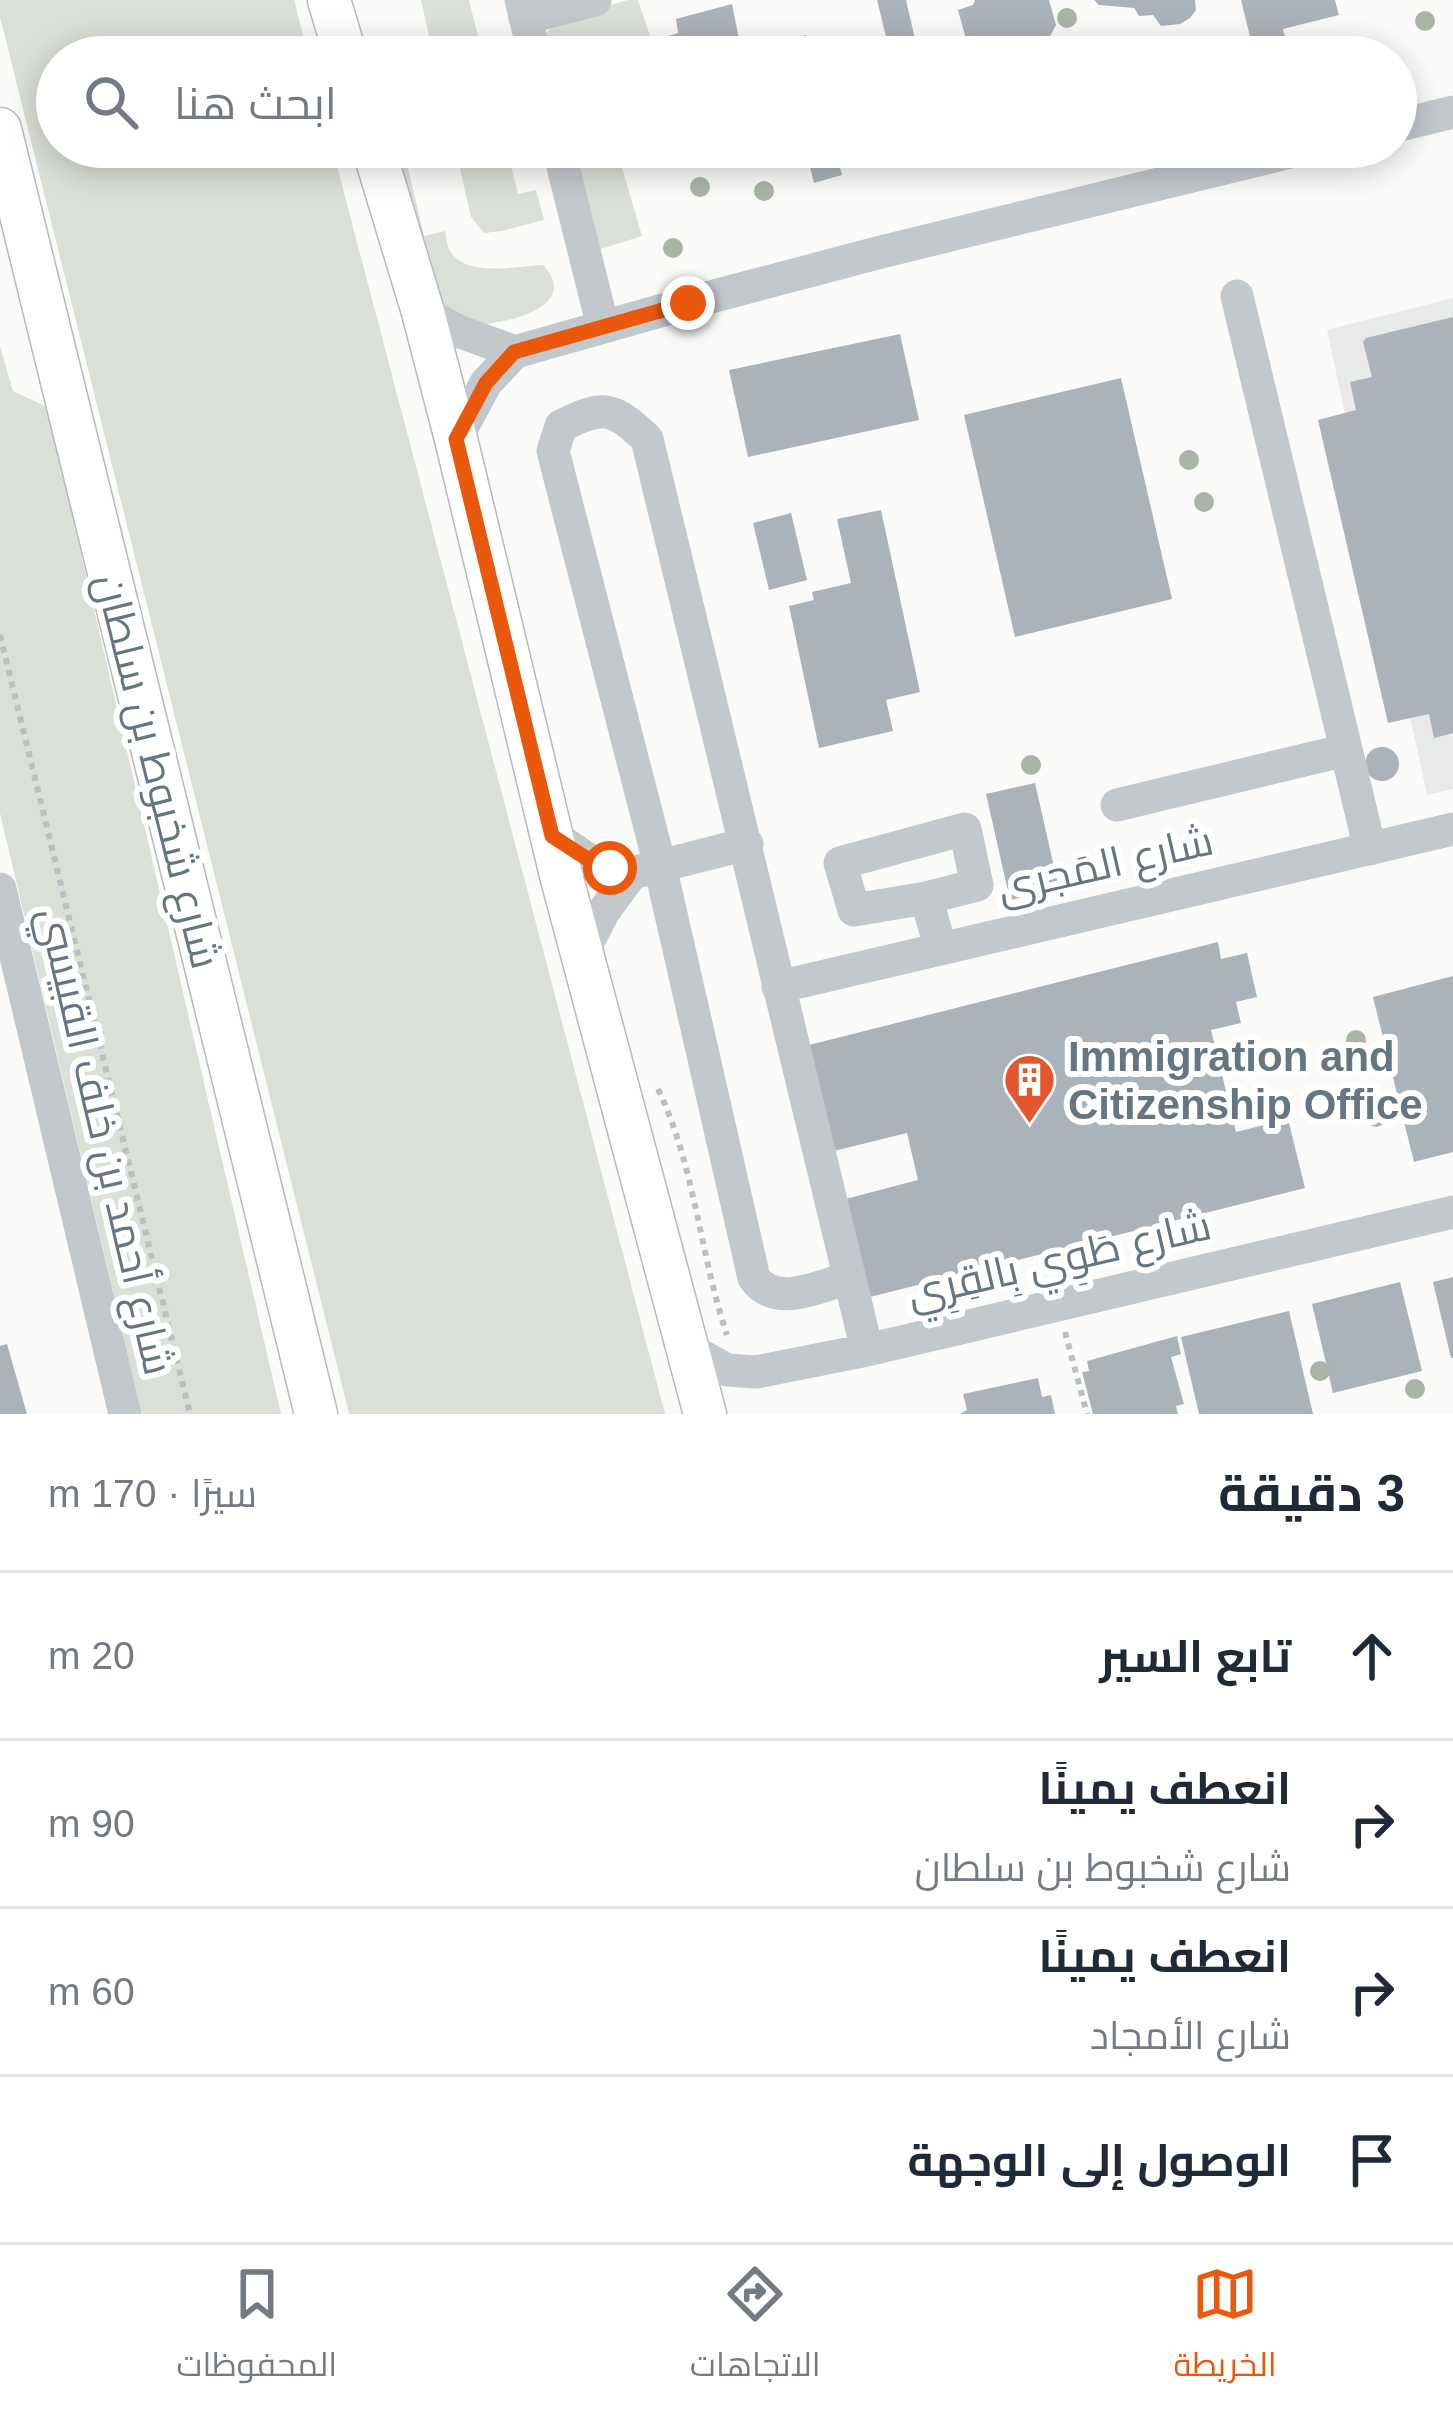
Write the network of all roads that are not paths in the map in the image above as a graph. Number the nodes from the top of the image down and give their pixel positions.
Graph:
1 (329, 0) edge
2 (596, 0) edge
3 (523, 9) edge
4 (340, 36) edge
5 (1453, 112) edge
6 (1417, 121) edge
7 (0, 129) edge
8 (379, 168) edge
9 (563, 168) edge
10 (1226, 168) edge
11 (1237, 296) dead end
12 (423, 312) junction
13 (603, 327) junction
14 (514, 352) junction
15 (456, 439) junction
16 (1346, 750) junction
17 (1117, 805) dead end
18 (1453, 829) edge
19 (552, 836) junction
20 (747, 844) junction
21 (1370, 849) junction
22 (646, 869) junction
23 (0, 889) edge
24 (926, 898) dead end
25 (940, 949) junction
26 (582, 953) junction
27 (778, 987) junction
28 (1453, 1213) edge
29 (849, 1278) junction
30 (688, 1348) junction
31 (867, 1350) junction
32 (125, 1414) edge
33 (316, 1414) edge
34 (705, 1414) edge

1 - 4 main road
2 - 3 street
5 - 6 street
7 - 33 main road, شارع شخبوط بن سلطان
8 - 12 main road
9 - 13 street
10 - 13 street
11 - 16 street
12 - 14 street
12 - 15 main road
13 - 14 street
14 - 15 street
15 - 19 main road
16 - 17 street
16 - 21 street
18 - 21 street, شارع المَجرى
19 - 22 street
19 - 26 main road
20 - 22 street
20 - 22 street
20 - 27 street
21 - 25 street, شارع المَجرى
22 - 26 street
22 - 29 street
23 - 32 street, شارع أحمد بن خلف القبيسي
24 - 25 street
25 - 27 street, شارع المَجرى
26 - 30 main road
27 - 29 street
28 - 31 street, شارع طَوِي بِالقِرِي
29 - 31 street
30 - 31 street, شارع طَوِي بِالقِرِي
30 - 34 main road

